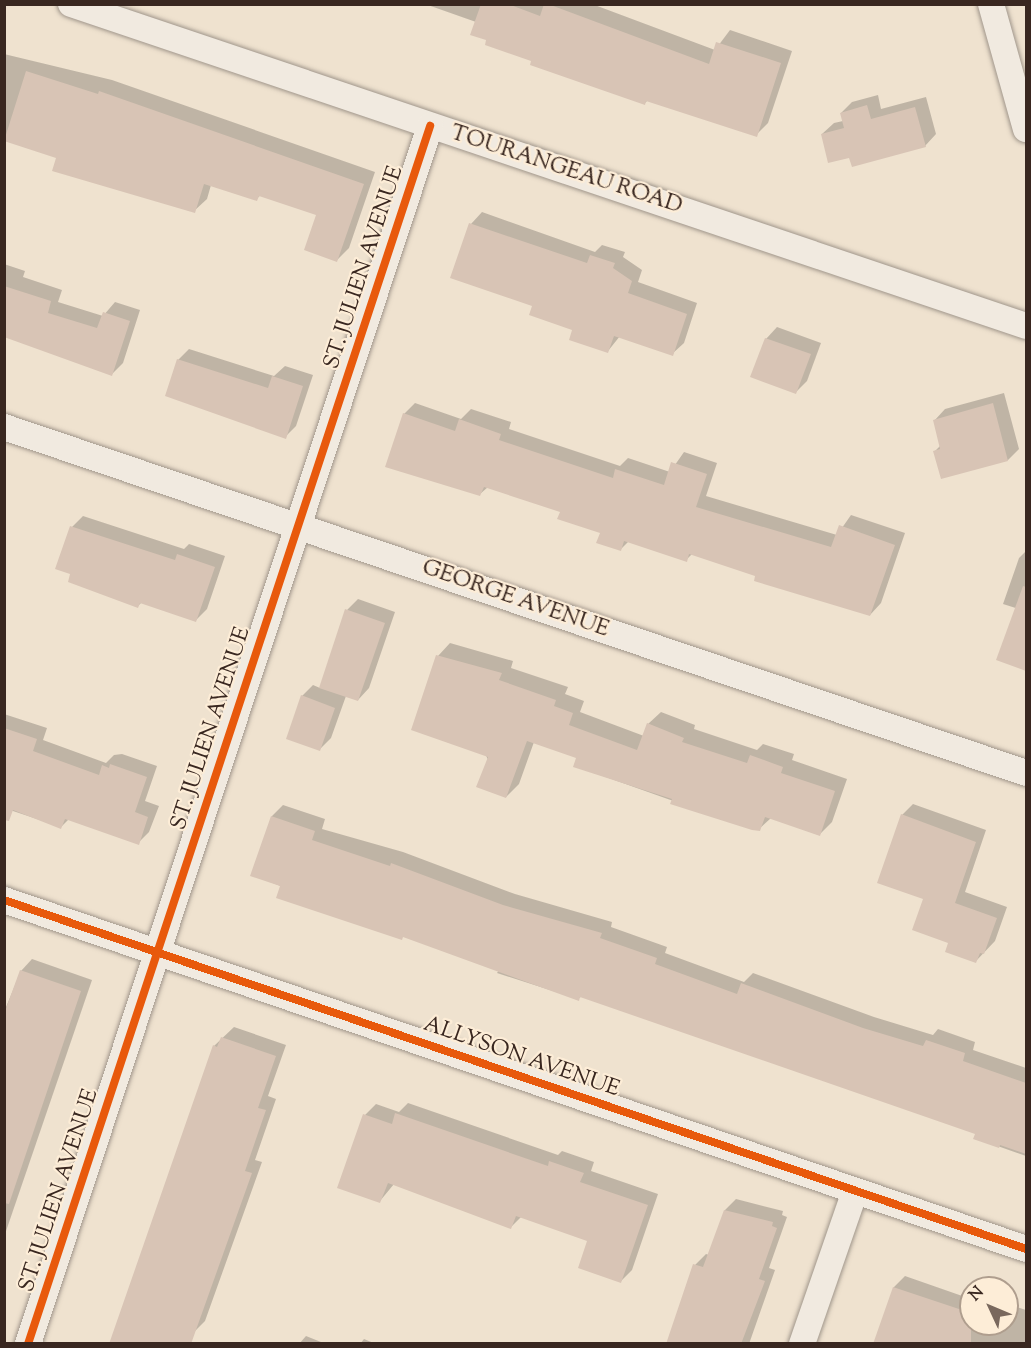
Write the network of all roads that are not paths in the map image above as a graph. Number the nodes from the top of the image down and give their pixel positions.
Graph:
1 (71, 4) edge
2 (991, 4) edge
3 (430, 126) junction
4 (1026, 129) edge
5 (1026, 326) edge
6 (4, 427) edge
7 (298, 526) junction
8 (1026, 773) edge
9 (4, 900) edge
10 (158, 952) junction
11 (855, 1191) junction
12 (1026, 1249) edge
13 (28, 1344) edge
14 (802, 1344) edge

1 - 3 street, TOURANGEAU ROAD
2 - 4 street
3 - 5 street, TOURANGEAU ROAD
3 - 7 street, ST. JULIEN AVENUE
6 - 7 street, GEORGE AVENUE
7 - 8 street, GEORGE AVENUE
7 - 10 street, ST. JULIEN AVENUE
9 - 10 street, ALLYSON AVENUE
10 - 11 street, ALLYSON AVENUE
10 - 13 street, ST. JULIEN AVENUE
11 - 12 street, ALLYSON AVENUE
11 - 14 street

